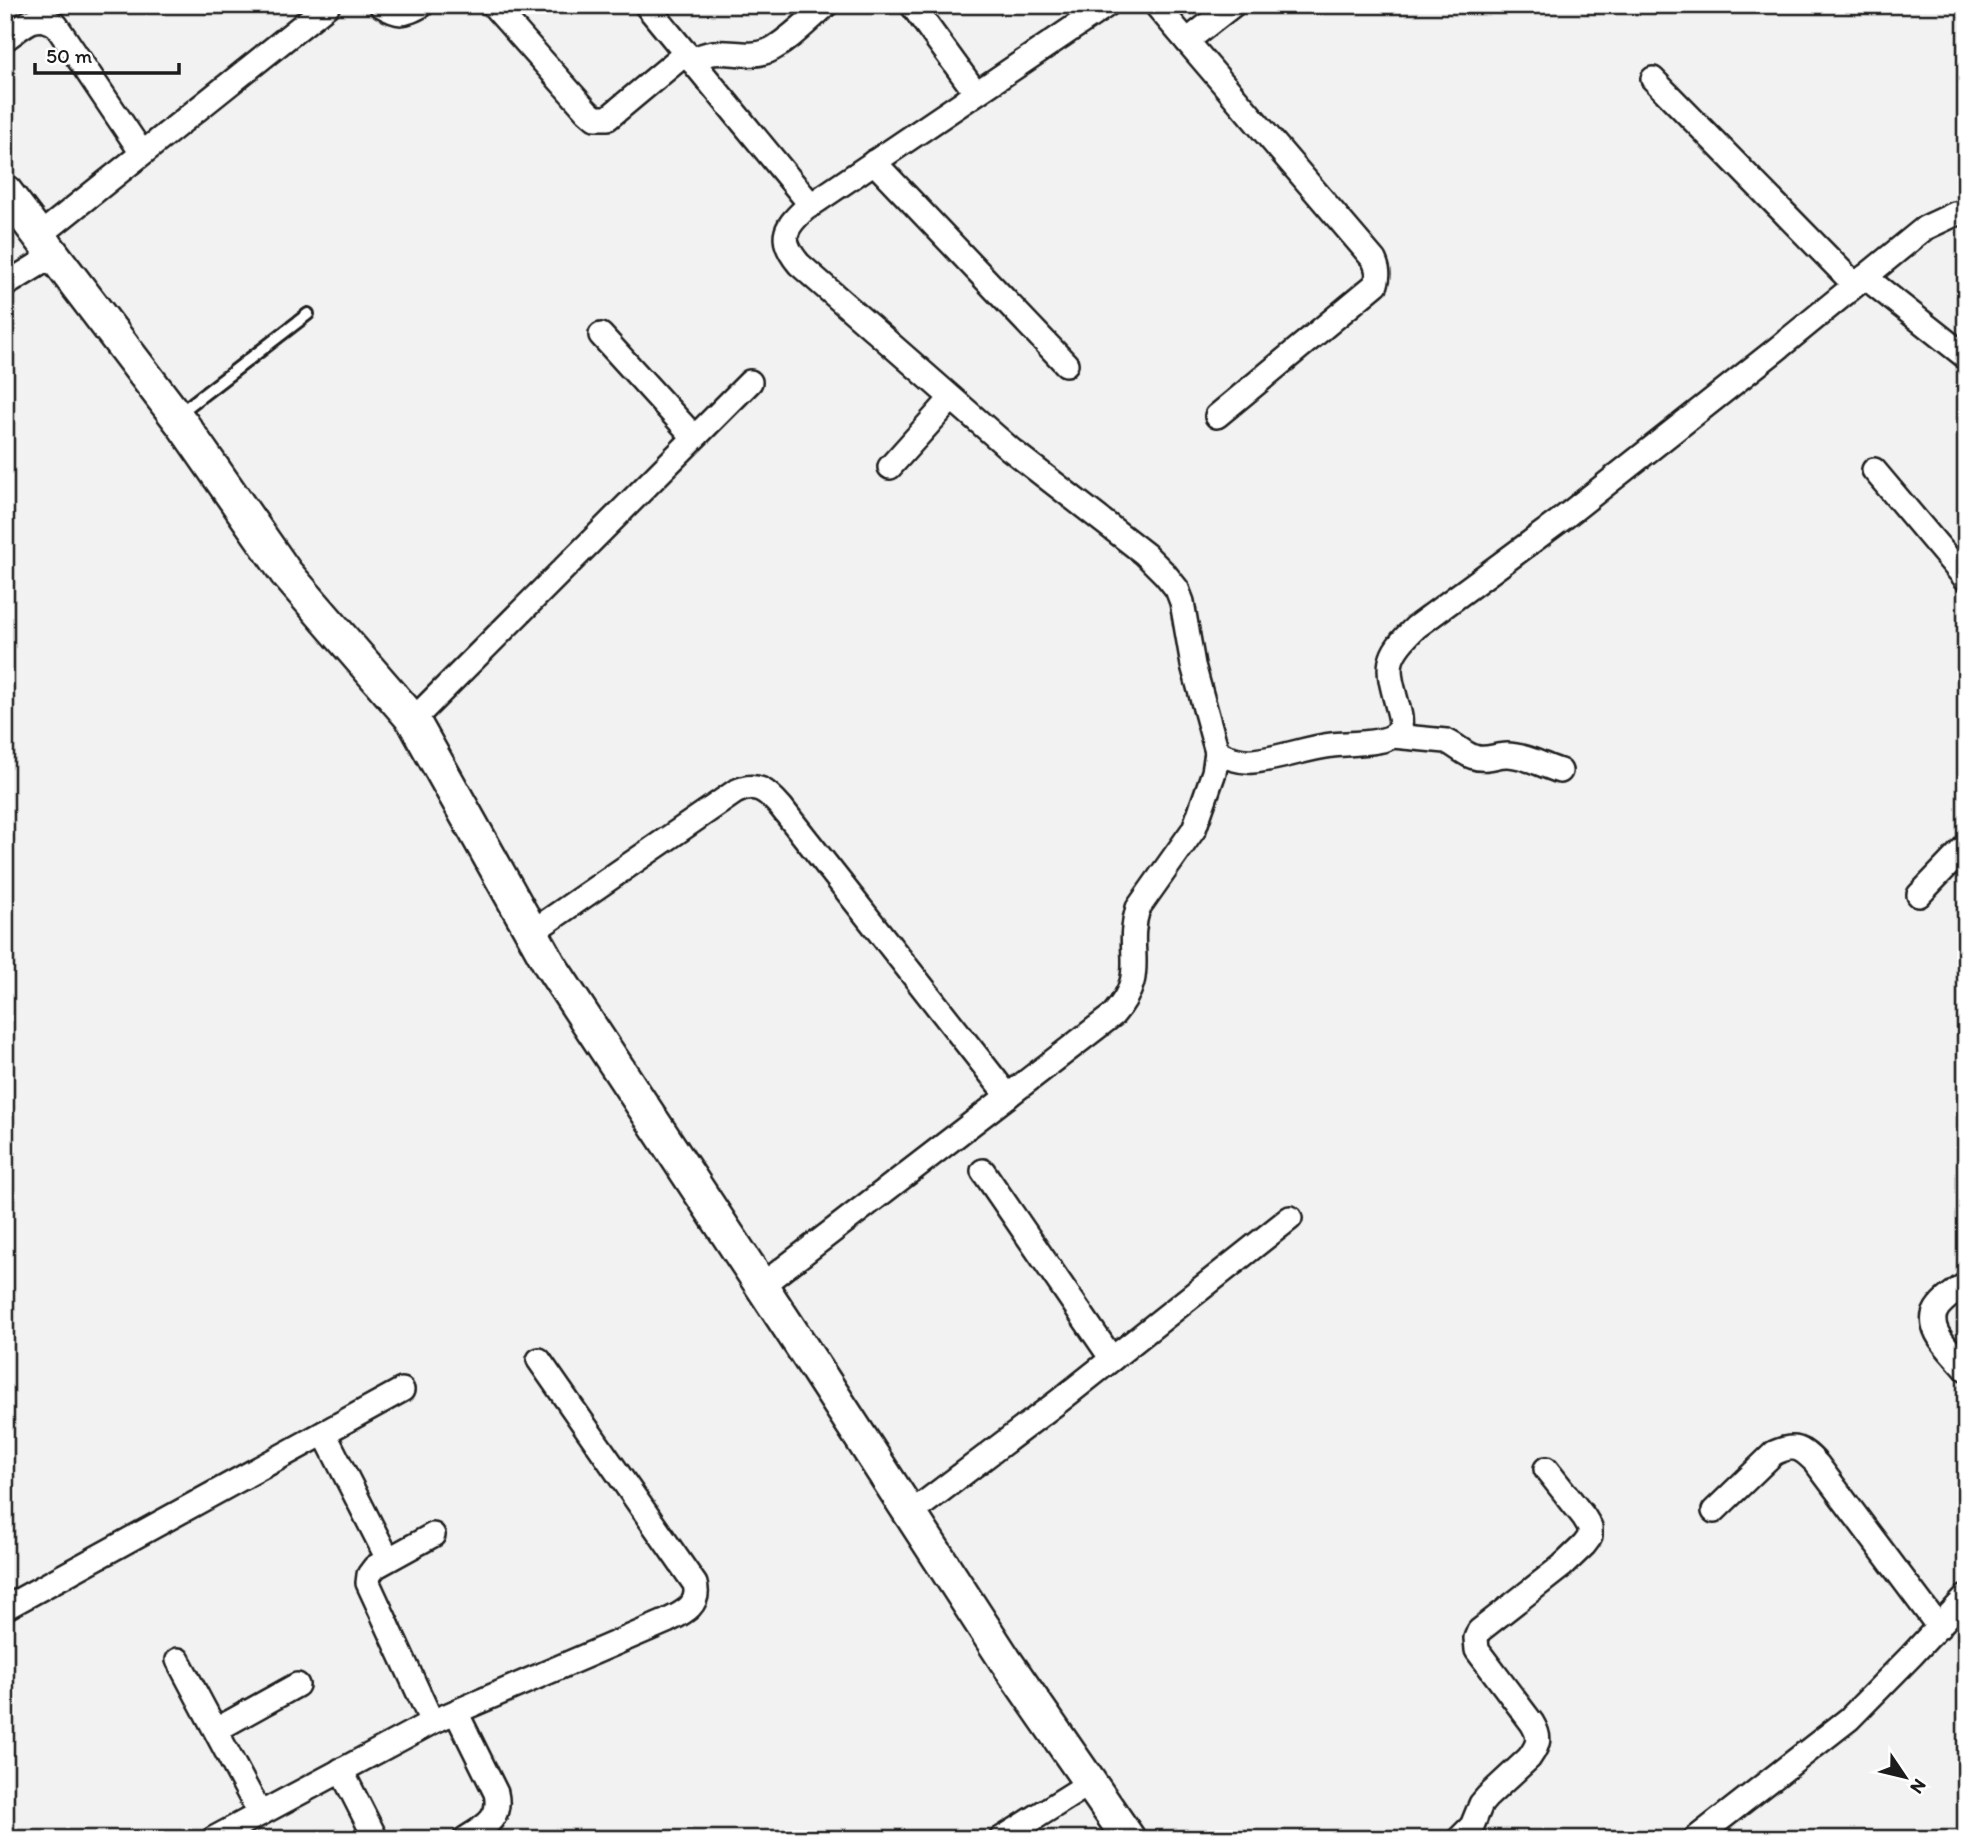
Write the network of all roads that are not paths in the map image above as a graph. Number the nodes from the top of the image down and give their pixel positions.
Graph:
1 (328, 5) edge
2 (381, 5) edge
3 (422, 5) edge
4 (493, 5) edge
5 (646, 5) edge
6 (826, 5) edge
7 (912, 5) edge
8 (1107, 5) edge
9 (1156, 5) edge
10 (1233, 5) edge
11 (5, 39) edge
12 (1187, 41) junction
13 (689, 57) junction
14 (1653, 79) dead end
15 (976, 93) junction
16 (142, 153) junction
17 (874, 162) junction
18 (5, 191) edge
19 (811, 205) junction
20 (1966, 212) edge
21 (46, 245) junction
22 (1860, 281) junction
23 (5, 285) edge
24 (308, 314) dead end
25 (601, 335) dead end
26 (1966, 357) edge
27 (1066, 364) dead end
28 (750, 382) dead end
29 (951, 399) junction
30 (176, 416) junction
31 (1217, 416) dead end
32 (694, 437) junction
33 (890, 467) dead end
34 (1874, 470) dead end
35 (1966, 579) edge
36 (413, 720) junction
37 (1393, 736) junction
38 (1217, 752) junction
39 (1560, 771) dead end
40 (1966, 846) edge
41 (1919, 895) dead end
42 (532, 932) junction
43 (1008, 1096) junction
44 (983, 1171) dead end
45 (1290, 1218) dead end
46 (1966, 1284) edge
47 (761, 1286) junction
48 (1112, 1359) junction
49 (539, 1360) dead end
50 (1966, 1369) edge
51 (402, 1390) dead end
52 (324, 1433) junction
53 (1546, 1469) dead end
54 (1714, 1511) dead end
55 (910, 1514) junction
56 (433, 1535) dead end
57 (388, 1559) junction
58 (1966, 1597) edge
59 (5, 1608) edge
60 (1939, 1627) junction
61 (178, 1660) dead end
62 (297, 1685) dead end
63 (456, 1712) junction
64 (432, 1722) junction
65 (216, 1730) junction
66 (341, 1770) junction
67 (1090, 1783) junction
68 (260, 1814) junction
69 (212, 1839) edge
70 (376, 1839) edge
71 (465, 1839) edge
72 (1001, 1839) edge
73 (1129, 1839) edge
74 (1458, 1839) edge
75 (1695, 1839) edge

1 - 16 street
2 - 3 street
4 - 13 street
5 - 13 street
6 - 13 street
7 - 15 street
8 - 15 street
9 - 12 street
10 - 12 street
11 - 16 street
12 - 31 street
13 - 19 street
14 - 22 street
15 - 17 street
16 - 21 street
17 - 19 street
17 - 27 street
18 - 21 street
19 - 29 street
20 - 22 street
21 - 23 street
21 - 30 street
22 - 26 street
22 - 37 street
24 - 30 lane
25 - 32 street
28 - 32 street
29 - 33 street
29 - 38 street
30 - 36 street
32 - 36 street
34 - 35 street
36 - 42 street
37 - 38 street
37 - 39 street
38 - 43 street
40 - 41 street
42 - 43 street
42 - 47 street
43 - 47 street
44 - 48 street
45 - 48 street
46 - 50 street
47 - 55 street
48 - 55 street
49 - 63 street
51 - 52 street
52 - 57 street
52 - 59 street
53 - 74 street
54 - 60 street
55 - 67 street
56 - 57 street
57 - 64 street
58 - 60 street
60 - 75 street
61 - 65 street
62 - 65 street
63 - 64 street
63 - 71 street
64 - 66 street
65 - 68 street
66 - 68 street
66 - 70 street
67 - 72 street
67 - 73 street
68 - 69 street

